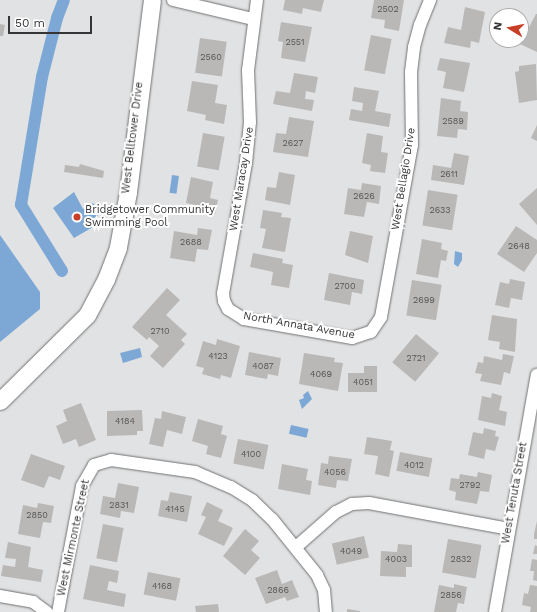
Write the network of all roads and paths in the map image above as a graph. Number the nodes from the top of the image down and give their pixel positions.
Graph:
1 (152, 0) edge
2 (172, 0) edge
3 (257, 0) edge
4 (430, 0) edge
5 (253, 19) junction
6 (228, 309) joint
7 (371, 332) joint
8 (537, 375) edge
9 (0, 401) edge
10 (509, 529) junction
11 (296, 547) junction
12 (0, 596) edge
13 (47, 612) edge
14 (58, 612) edge
15 (326, 612) edge
16 (495, 612) edge

1 - 9 street, West Belltower Drive
2 - 5 street
3 - 5 street, West Maracay Drive
4 - 7 street, West Bellagio Drive
5 - 6 street, West Maracay Drive
6 - 7 street, North Annata Avenue
8 - 10 street, West Tenuta Street
10 - 11 street
10 - 16 street, West Tenuta Street
11 - 14 street, West Mirmonte Street
11 - 15 street
12 - 13 street

